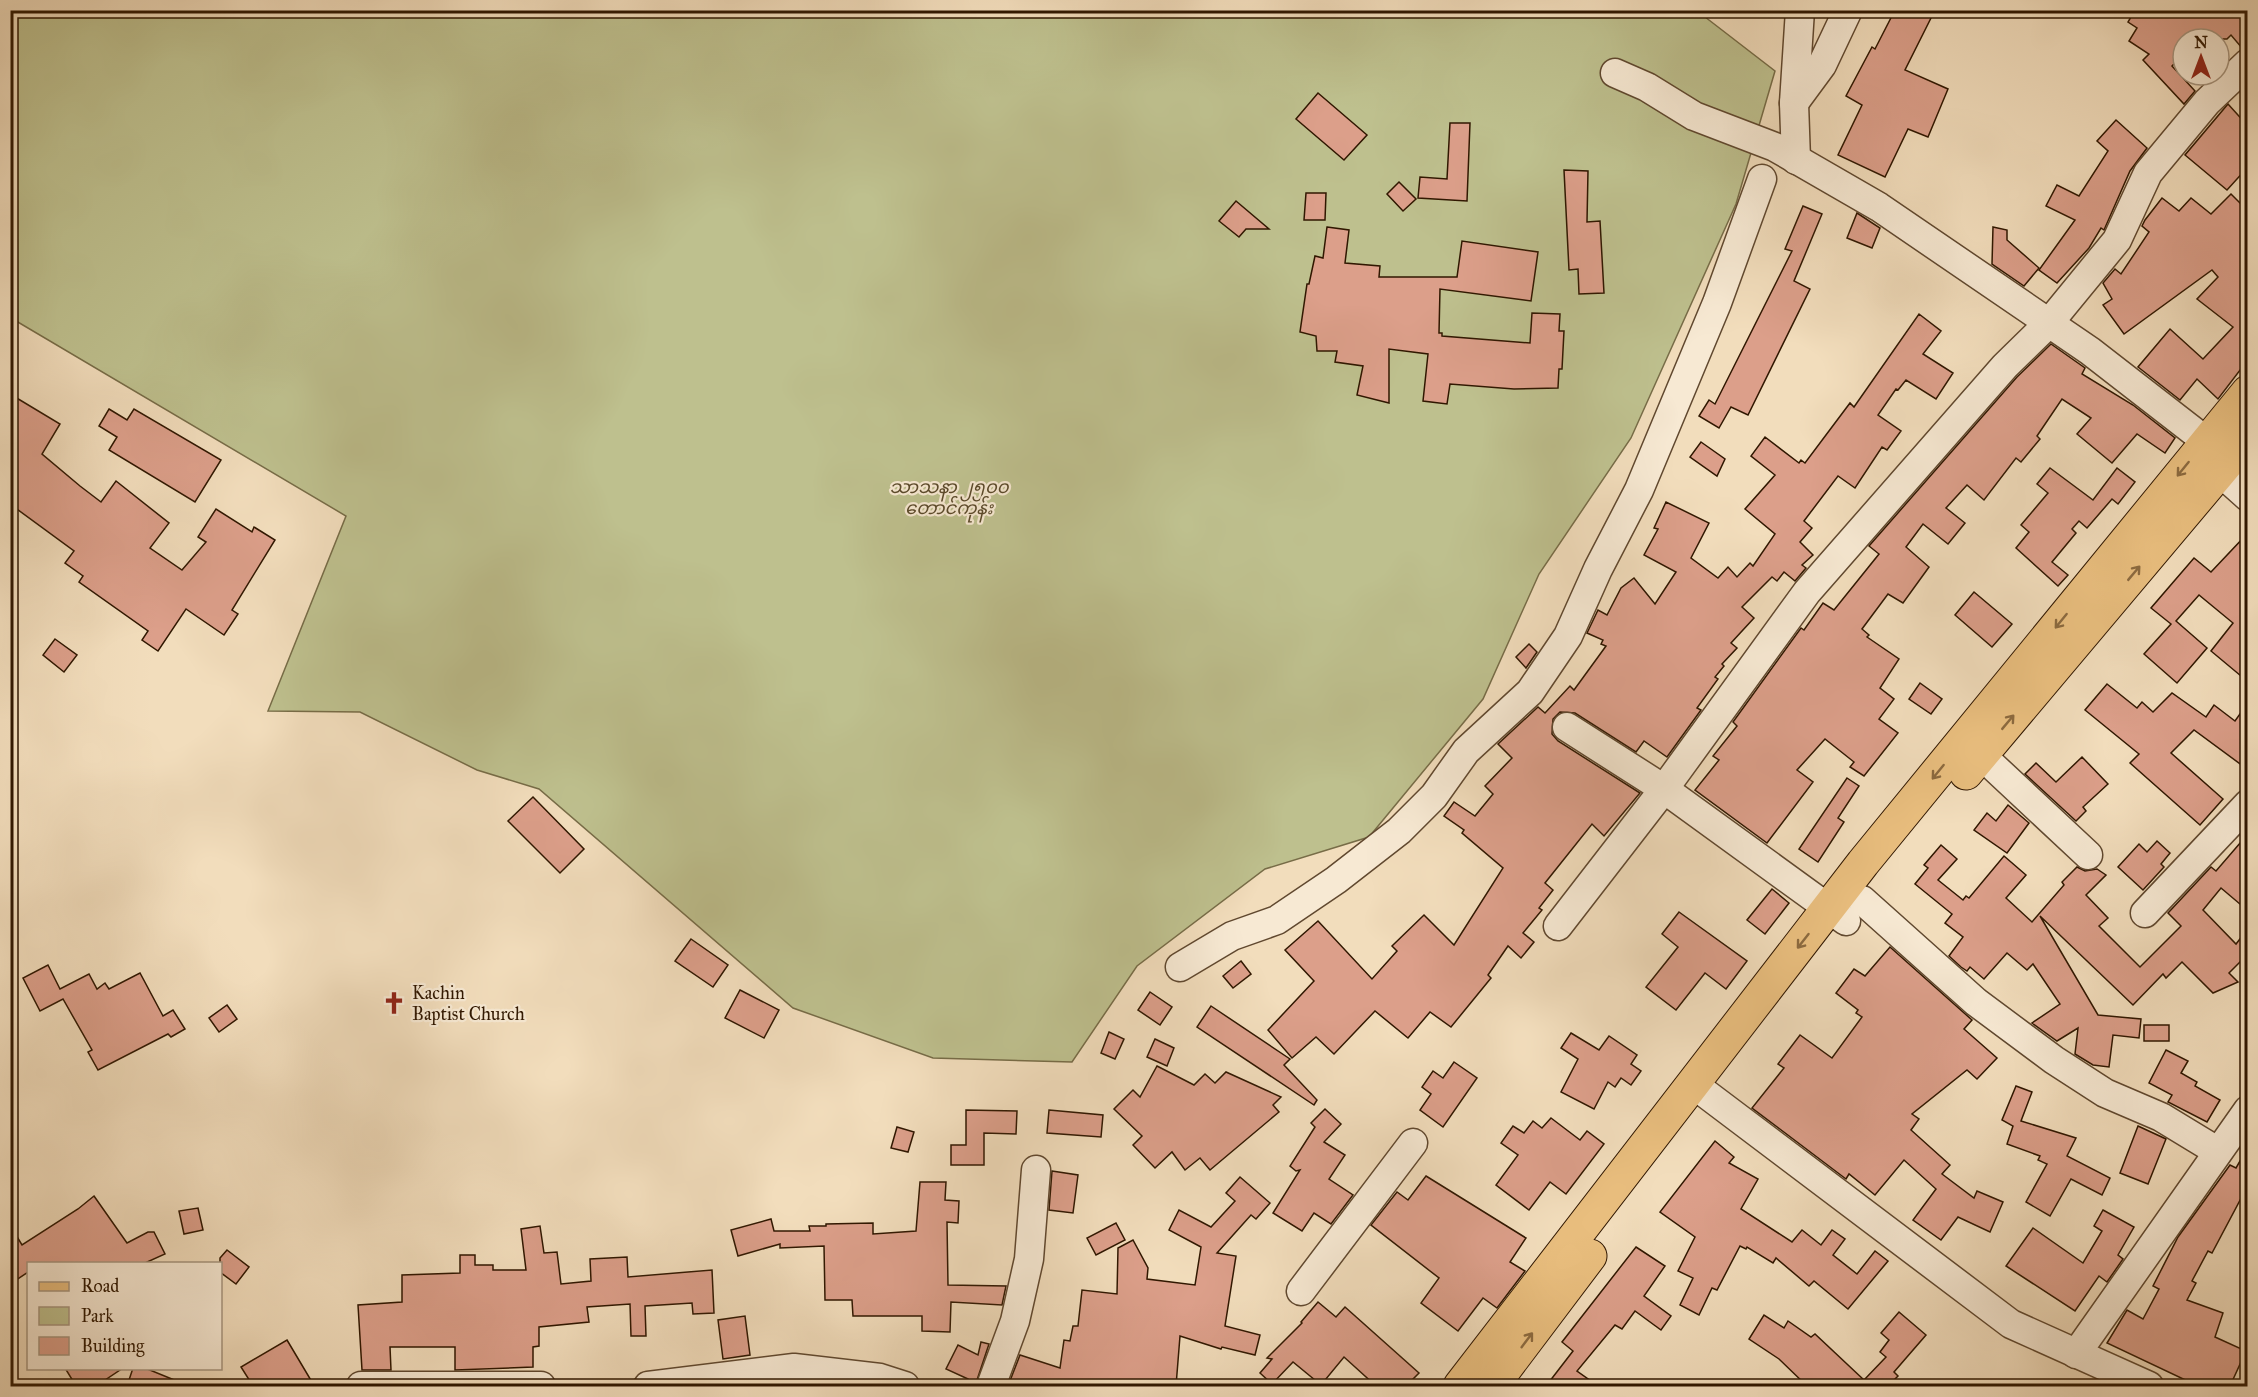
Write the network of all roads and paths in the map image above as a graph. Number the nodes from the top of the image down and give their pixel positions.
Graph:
1 (1800, 10) edge
2 (1848, 10) edge
3 (2247, 63) edge
4 (1615, 73) dead end
5 (1794, 103) junction
6 (1796, 160) junction
7 (1762, 179) dead end
8 (2049, 323) junction
9 (2247, 392) edge
10 (2247, 438) edge
11 (2206, 441) junction
12 (2220, 472) junction
13 (2247, 497) edge
14 (1566, 727) dead end
15 (1981, 755) junction
16 (1664, 789) junction
17 (2247, 804) edge
18 (2088, 855) dead end
19 (1846, 910) junction
20 (2145, 913) dead end
21 (1558, 926) dead end
22 (1180, 967) dead end
23 (1701, 1091) junction
24 (2247, 1110) edge
25 (1413, 1143) dead end
26 (2217, 1150) junction
27 (1036, 1170) dead end
28 (1301, 1291) dead end
29 (2076, 1354) junction
30 (361, 1386) edge
31 (541, 1386) edge
32 (648, 1386) edge
33 (904, 1386) edge
34 (991, 1386) edge
35 (1460, 1386) edge
36 (1492, 1386) edge
37 (2149, 1386) edge

1 - 5 street
2 - 5 street
3 - 8 street
4 - 6 street
5 - 6 street
6 - 8 street
7 - 22 street
8 - 11 street
8 - 16 street
9 - 11 main road
10 - 12 main road
11 - 12 street
11 -> 19 main road
12 - 13 street
15 -> 12 main road
14 - 16 street
15 - 18 street
15 - 19 main road
16 - 19 street
16 - 21 street
17 - 20 street
19 - 23 main road
19 - 26 street
23 - 29 street
23 - 35 main road
36 -> 23 main road
24 - 26 street
25 - 28 street
26 - 29 street
27 - 34 street
29 - 37 street
30 - 31 street
32 - 33 street

